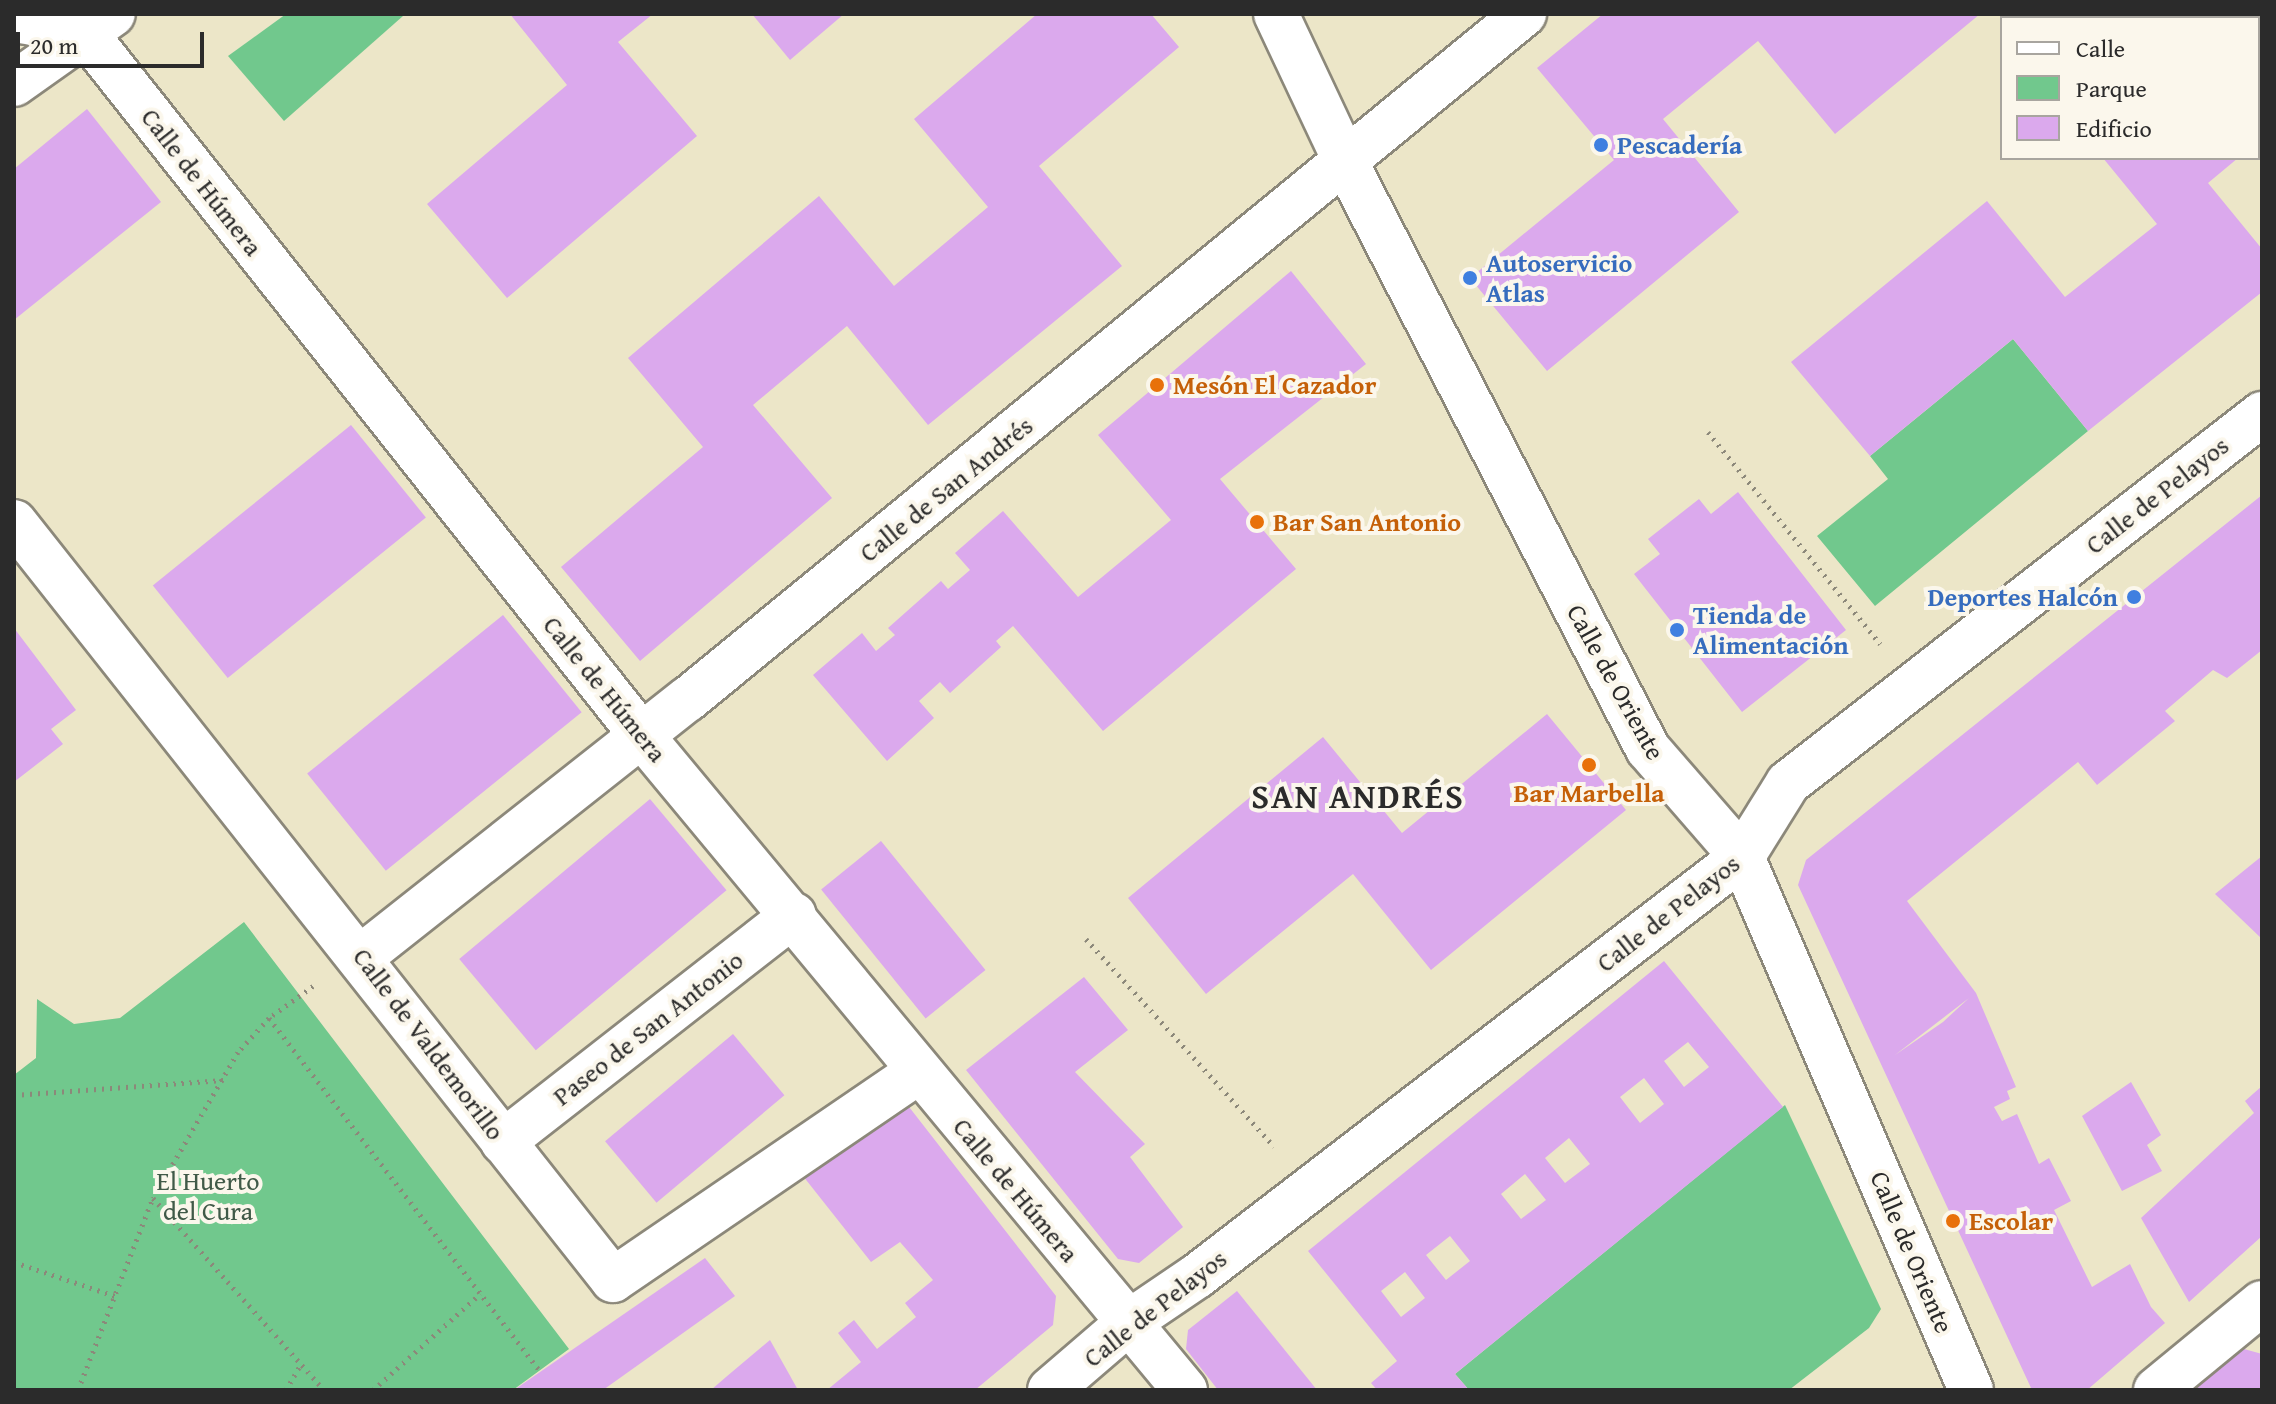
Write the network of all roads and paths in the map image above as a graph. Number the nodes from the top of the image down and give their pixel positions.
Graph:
1 (17, 14) edge
2 (1276, 14) edge
3 (1524, 14) edge
4 (100, 24) edge
5 (14, 84) edge
6 (1346, 163) junction
7 (2262, 414) edge
8 (1708, 432) dead end
9 (14, 522) edge
10 (1913, 686) junction
11 (642, 736) junction
12 (1742, 857) junction
13 (794, 915) junction
14 (1086, 939) dead end
15 (362, 956) junction
16 (269, 1018) junction
17 (917, 1073) junction
18 (224, 1080) junction
19 (14, 1095) edge
20 (503, 1142) junction
21 (1313, 1188) junction
22 (153, 1198) junction
23 (14, 1262) edge
24 (480, 1294) junction
25 (115, 1296) junction
26 (2262, 1303) edge
27 (1129, 1322) junction
28 (301, 1364) junction
29 (540, 1371) dead end
30 (78, 1390) edge
31 (286, 1390) edge
32 (324, 1390) edge
33 (373, 1390) edge
34 (1050, 1390) edge
35 (1185, 1390) edge
36 (1971, 1390) edge
37 (2156, 1390) edge

1 - 4 street
2 - 6 street, Calle de Oriente
3 - 6 street, Calle de San Andrés
4 - 5 street
4 - 11 street, Calle de Húmera
6 - 11 street, Calle de San Andrés
6 - 12 street, Calle de Oriente
7 - 10 street, Calle de Pelayos
8 - 10 path
9 - 15 street, Calle de Valdemorillo
10 - 12 street, Calle de Pelayos
11 - 13 street, Calle de Húmera
11 - 15 street, Calle de San Andrés
12 - 21 street, Calle de Pelayos
12 - 36 street, Calle de Oriente
13 - 17 street, Calle de Húmera
13 - 20 street, Paseo de San Antonio
14 - 21 path
15 - 16 path
15 - 20 street, Calle de Valdemorillo
16 - 18 path
16 - 24 path
17 - 20 street, Calle de Valdemorillo
17 - 27 street, Calle de Húmera
18 - 19 path
18 - 22 path
21 - 27 street, Calle de Pelayos
22 - 25 path
22 - 28 path
23 - 25 path
24 - 29 path
24 - 33 path
25 - 30 path
26 - 37 street
27 - 34 street, Calle de Pelayos
27 - 35 street, Calle de Húmera
28 - 31 path
28 - 32 path

